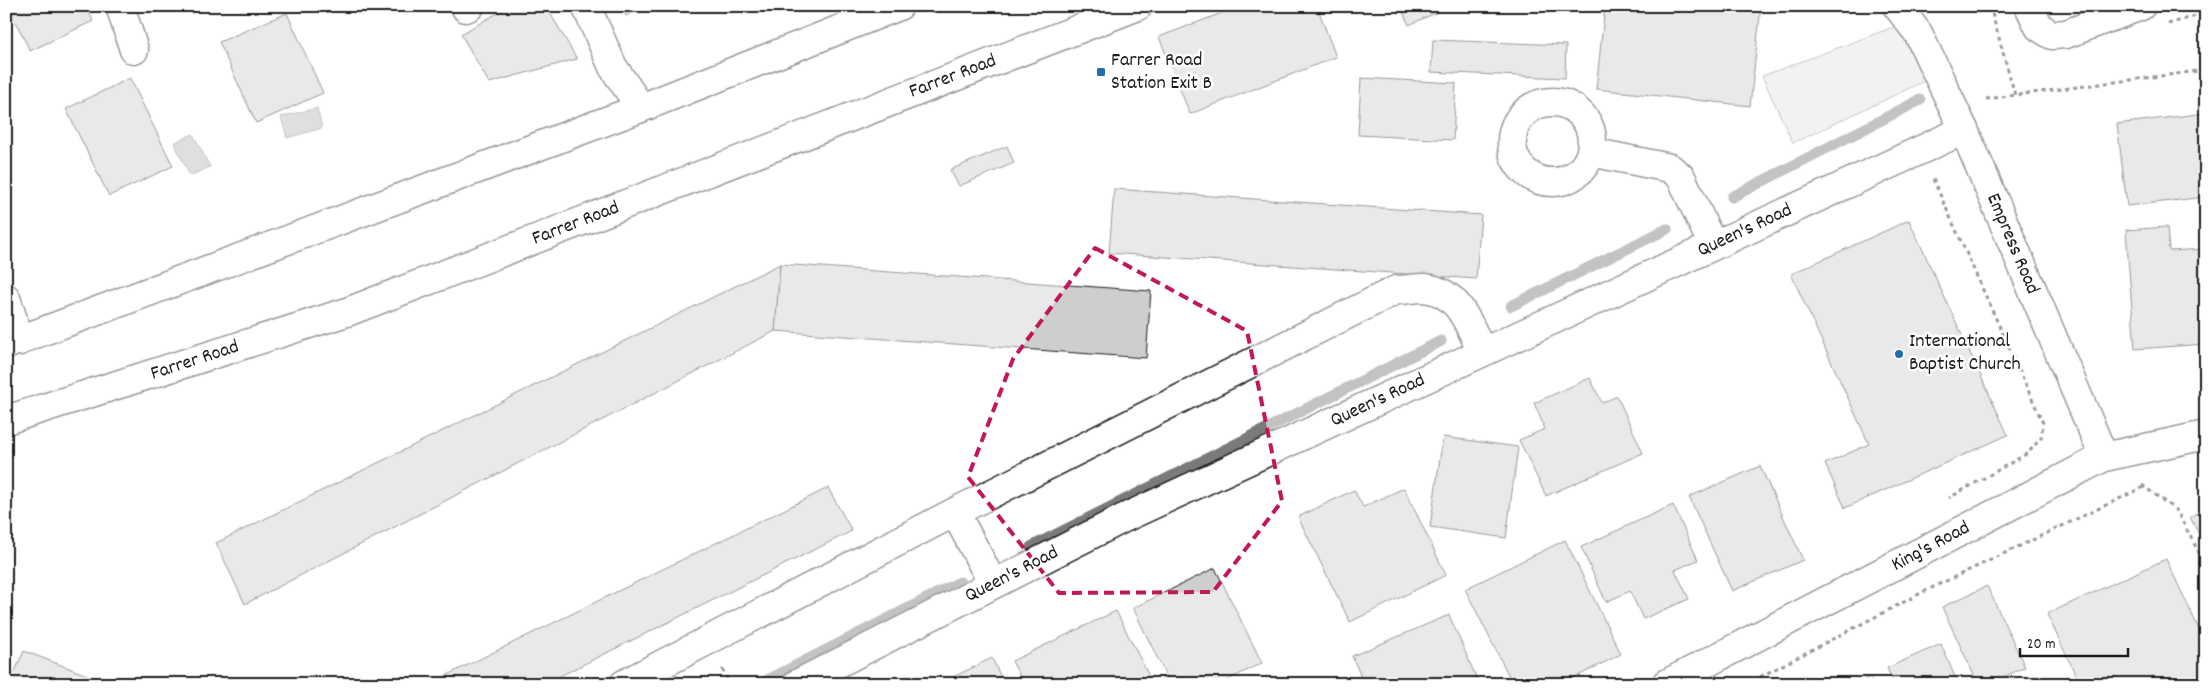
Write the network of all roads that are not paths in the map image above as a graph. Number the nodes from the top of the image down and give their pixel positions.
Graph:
1 (120, 6) edge
2 (586, 6) edge
3 (899, 6) edge
4 (1138, 6) edge
5 (1896, 6) edge
6 (1916, 6) edge
7 (2028, 6) edge
8 (2141, 6) edge
9 (1918, 33) junction
10 (134, 50) dead end
11 (641, 108) junction
12 (1964, 130) junction
13 (1591, 152) dead end
14 (1713, 246) junction
15 (6, 298) edge
16 (13, 343) edge
17 (1482, 352) junction
18 (6, 420) edge
19 (2206, 435) edge
20 (2104, 457) junction
21 (955, 512) junction
22 (993, 584) junction
23 (624, 684) edge
24 (797, 684) edge
25 (1666, 684) edge

1 - 10 main road
2 - 11 main road
3 - 11 main road
4 - 18 main road, Farrer Road
5 - 9 main road, Empress Road
6 - 9 main road, Empress Road
7 - 8 main road
9 - 12 main road, Empress Road
11 - 16 main road
12 - 14 main road, Queen's Road
12 - 20 main road, Empress Road
13 - 14 main road
14 - 17 main road, Queen's Road
15 - 16 main road
17 - 21 main road
17 - 22 main road, Queen's Road
19 - 20 main road, King's Road
20 - 25 main road, King's Road
21 - 22 main road
21 - 23 main road
22 - 24 main road, Queen's Road

